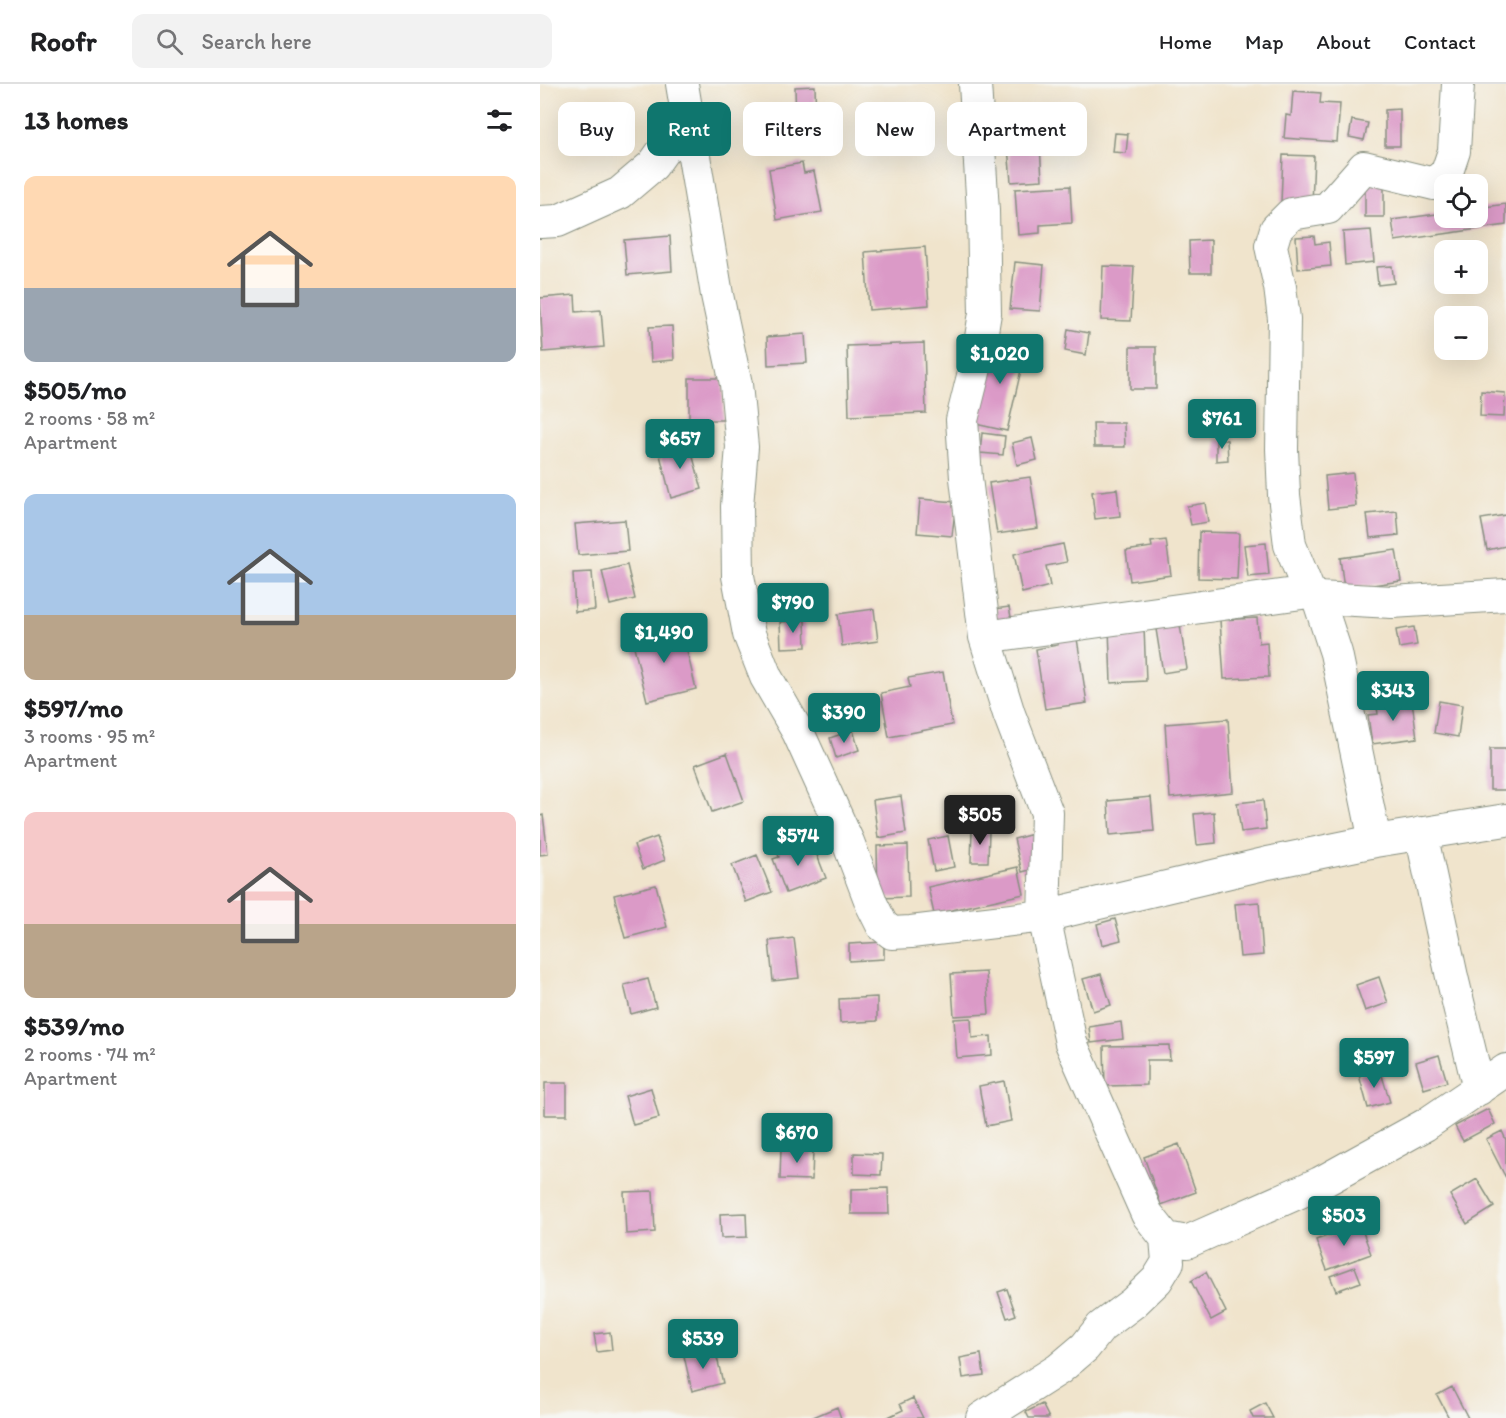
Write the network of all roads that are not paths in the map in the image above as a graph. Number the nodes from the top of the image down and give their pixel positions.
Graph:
1 (682, 84) edge
2 (975, 84) edge
3 (1458, 84) edge
4 (685, 102) edge
5 (659, 156) edge
6 (694, 156) edge
7 (540, 222) edge
8 (1313, 595) junction
9 (1506, 595) edge
10 (985, 637) junction
11 (1506, 820) edge
12 (1421, 833) junction
13 (1375, 841) junction
14 (1044, 916) junction
15 (1506, 1070) edge
16 (1479, 1089) junction
17 (1166, 1238) junction
18 (982, 1418) edge

1 - 4 street
2 - 10 street
3 - 8 street
5 - 7 street
6 - 14 street
8 - 9 street
8 - 10 street
8 - 13 street
10 - 14 street
11 - 12 street
12 - 13 street
12 - 16 street
13 - 14 street
14 - 17 street
15 - 16 street
16 - 17 street
17 - 18 street

